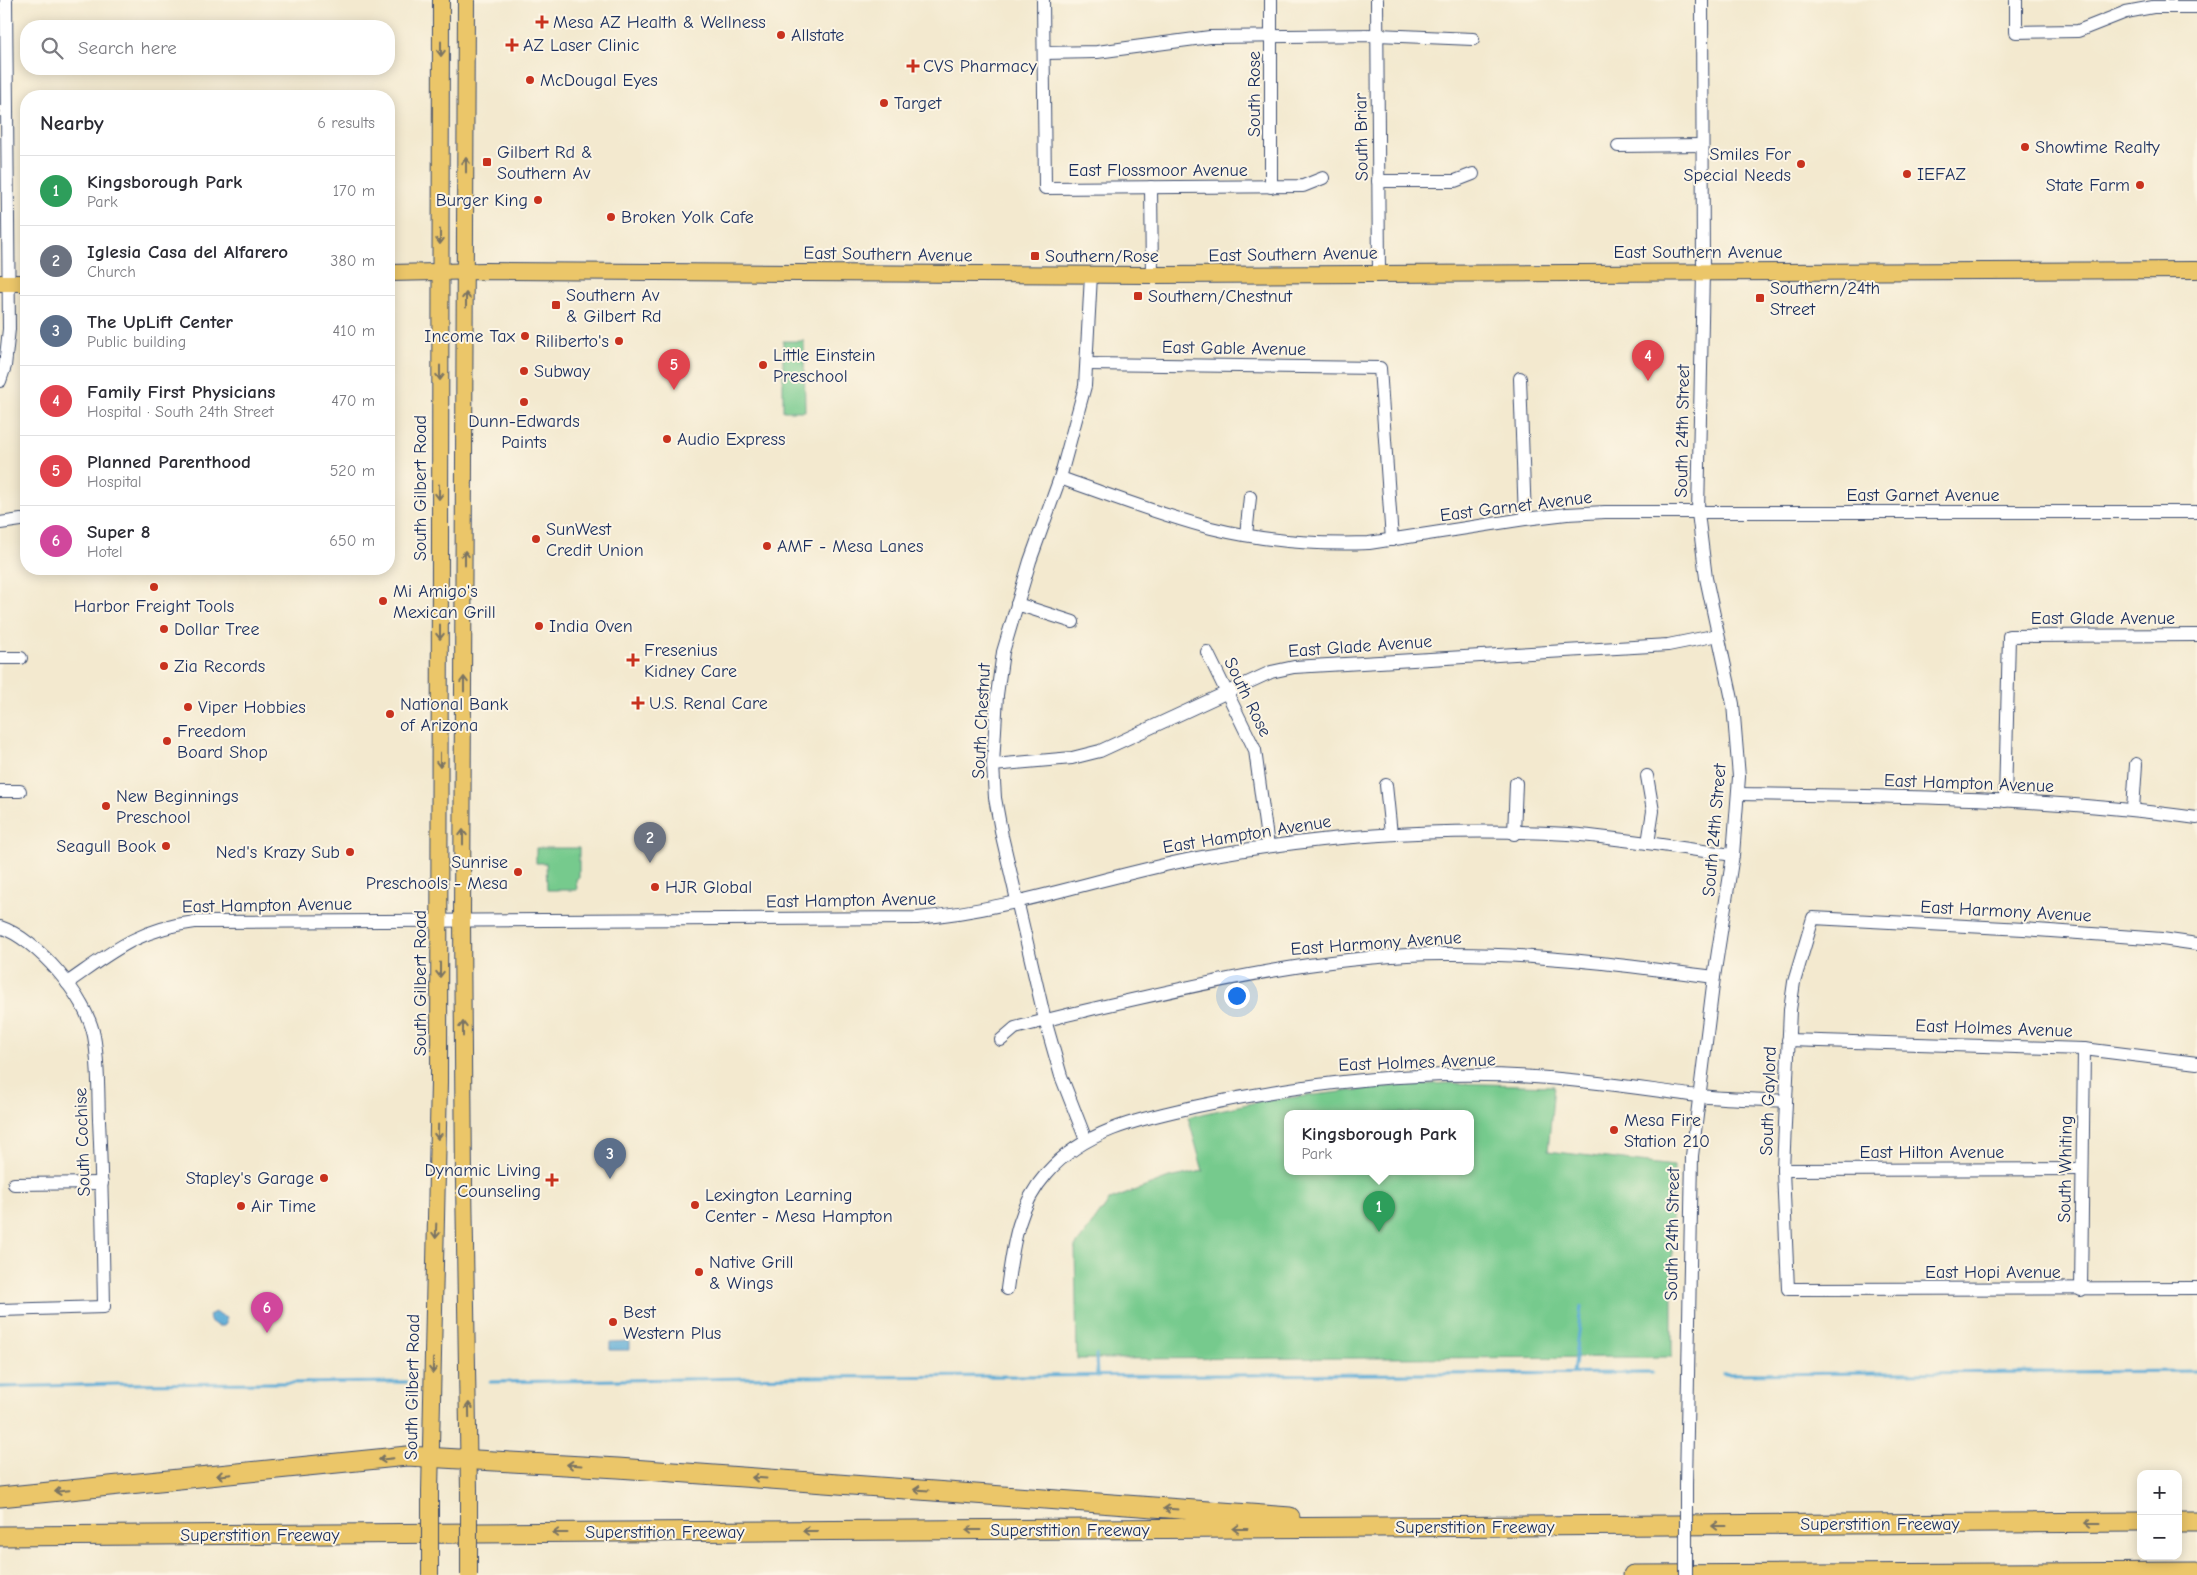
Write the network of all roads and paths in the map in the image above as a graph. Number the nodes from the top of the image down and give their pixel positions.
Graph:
1 (6, 0) edge
2 (441, 0) edge
3 (466, 0) edge
4 (1043, 0) edge
5 (1271, 0) edge
6 (1377, 0) edge
7 (1702, 0) edge
8 (2016, 0) edge
9 (2197, 7) edge
10 (1272, 35) junction
11 (1377, 35) junction
12 (1473, 39) dead end
13 (1044, 53) junction
14 (1618, 146) dead end
15 (1702, 146) junction
16 (1473, 174) dead end
17 (1323, 178) dead end
18 (1378, 181) junction
19 (1151, 187) junction
20 (1271, 187) junction
21 (2197, 270) edge
22 (466, 271) junction
23 (440, 272) junction
24 (1703, 272) junction
25 (395, 273) edge
26 (1379, 273) junction
27 (1091, 275) junction
28 (1152, 275) junction
29 (20, 282) edge
30 (4, 283) edge
31 (1087, 364) junction
32 (1520, 378) dead end
33 (0, 381) edge
34 (1060, 478) junction
35 (1250, 497) dead end
36 (2197, 512) edge
37 (1698, 513) junction
38 (1525, 519) junction
39 (20, 520) edge
40 (0, 523) edge
41 (1246, 535) junction
42 (1392, 540) junction
43 (1017, 604) junction
44 (1073, 622) dead end
45 (1718, 635) junction
46 (2197, 635) edge
47 (1207, 652) dead end
48 (0, 658) edge
49 (21, 658) dead end
50 (1228, 691) junction
51 (2136, 764) dead end
52 (993, 765) junction
53 (1647, 776) dead end
54 (1516, 783) dead end
55 (1386, 785) dead end
56 (0, 791) edge
57 (20, 791) dead end
58 (1738, 794) junction
59 (2005, 801) junction
60 (2133, 809) junction
61 (2197, 818) edge
62 (1390, 834) junction
63 (1514, 834) junction
64 (1648, 843) junction
65 (1268, 846) junction
66 (1732, 856) junction
67 (1018, 900) junction
68 (1813, 918) joint
69 (440, 921) junction
70 (462, 921) junction
71 (0, 927) edge
72 (2197, 944) edge
73 (1714, 977) junction
74 (67, 984) junction
75 (1045, 1020) junction
76 (1000, 1040) dead end
77 (1788, 1040) junction
78 (2084, 1049) junction
79 (2197, 1063) edge
80 (1698, 1096) junction
81 (1786, 1101) junction
82 (1086, 1140) junction
83 (2081, 1169) junction
84 (1783, 1170) junction
85 (102, 1182) junction
86 (14, 1184) dead end
87 (2197, 1288) edge
88 (1007, 1289) dead end
89 (1788, 1289) joint
90 (2081, 1290) junction
91 (0, 1310) edge
92 (431, 1458) junction
93 (469, 1458) junction
94 (0, 1497) edge
95 (2137, 1522) edge
96 (2182, 1522) edge
97 (2197, 1522) edge
98 (1429, 1528) junction
99 (0, 1536) edge
100 (2197, 1572) edge
101 (430, 1575) edge
102 (469, 1575) edge
103 (1633, 1575) edge
104 (1686, 1575) edge

1 - 30 street
2 -> 23 main road, South Gilbert Road
22 -> 3 main road
4 - 13 street
5 - 10 street, South Rose
6 - 11 street, South Briar
7 - 15 street, South 24th Street
8 - 9 street
10 - 11 street
10 - 13 street
10 - 20 street, South Rose
11 - 12 street
11 - 18 street, South Briar
13 - 19 street, East Flossmoor Avenue
14 - 15 street
15 - 24 street, South 24th Street
16 - 18 street
17 - 20 street, East Flossmoor Avenue
18 - 26 street, South Briar
19 - 20 street, East Flossmoor Avenue
19 - 28 street
21 - 24 main road, East Southern Avenue
22 - 23 main road, East Southern Avenue
22 - 27 main road, East Southern Avenue
70 -> 22 main road
23 - 25 main road, East Southern Avenue
23 -> 69 main road, South Gilbert Road
24 - 26 main road, East Southern Avenue
24 - 37 street, South 24th Street
26 - 28 main road, East Southern Avenue
27 - 28 main road, East Southern Avenue
27 - 31 street, South Chestnut
29 - 30 main road
30 - 33 street
31 - 34 street, South Chestnut
31 - 42 street, East Gable Avenue
32 - 38 street
34 - 41 street, East Garnet Avenue
34 - 43 street, South Chestnut
35 - 41 street
36 - 37 street, East Garnet Avenue
37 - 38 street, East Garnet Avenue
37 - 45 street, South 24th Street
38 - 42 street, East Garnet Avenue
39 - 40 street
41 - 42 street, East Garnet Avenue
43 - 44 street
43 - 52 street, South Chestnut
45 - 50 street, East Glade Avenue
45 - 58 street, South 24th Street
46 - 59 street, East Glade Avenue
47 - 50 street, South Rose
48 - 49 street
50 - 52 street, East Glade Avenue
50 - 65 street, South Rose
51 - 60 street
52 - 67 street, South Chestnut
53 - 64 street
54 - 63 street
55 - 62 street
56 - 57 street
58 - 59 street, East Hampton Avenue
58 - 66 street, South 24th Street
59 - 60 street, East Hampton Avenue
60 - 61 street, East Hampton Avenue
62 - 63 street, East Hampton Avenue
62 - 65 street, East Hampton Avenue
63 - 64 street, East Hampton Avenue
64 - 66 street, East Hampton Avenue
65 - 67 street, East Hampton Avenue
66 - 73 street, South 24th Street
67 - 70 street, East Hampton Avenue
67 - 75 street, South Chestnut
68 - 72 street, East Harmony Avenue
68 - 77 street, South Gaylord
69 - 70 street, East Hampton Avenue
69 - 74 street, East Hampton Avenue
69 -> 92 main road, South Gilbert Road
93 -> 70 main road
71 - 74 street
73 - 75 street, East Harmony Avenue
73 - 80 street, South 24th Street
74 - 85 street, South Cochise
75 - 76 street, East Harmony Avenue
75 - 82 street, South Chestnut
77 - 78 street, East Holmes Avenue
77 - 81 street, South Gaylord
78 - 79 street, East Holmes Avenue
78 - 83 street, South Whiting
80 - 81 street, East Holmes Avenue
80 - 82 street, East Holmes Avenue
80 - 104 street, South 24th Street, bridge
81 - 84 street, South Gaylord
82 - 88 street, East Holmes Avenue
83 - 84 street, East Hilton Avenue
83 - 90 street, South Whiting
84 - 89 street, South Gaylord
85 - 86 street
85 - 91 street, South Cochise
87 - 90 street, East Hopi Avenue
89 - 90 street, East Hopi Avenue
92 - 93 highway
92 -> 94 highway
92 - 101 main road, South Gilbert Road, bridge
98 -> 93 highway
93 - 102 main road, bridge
95 -> 98 highway, Superstition Freeway
96 - 97 highway
98 -> 99 highway, Superstition Freeway
100 - 103 highway

